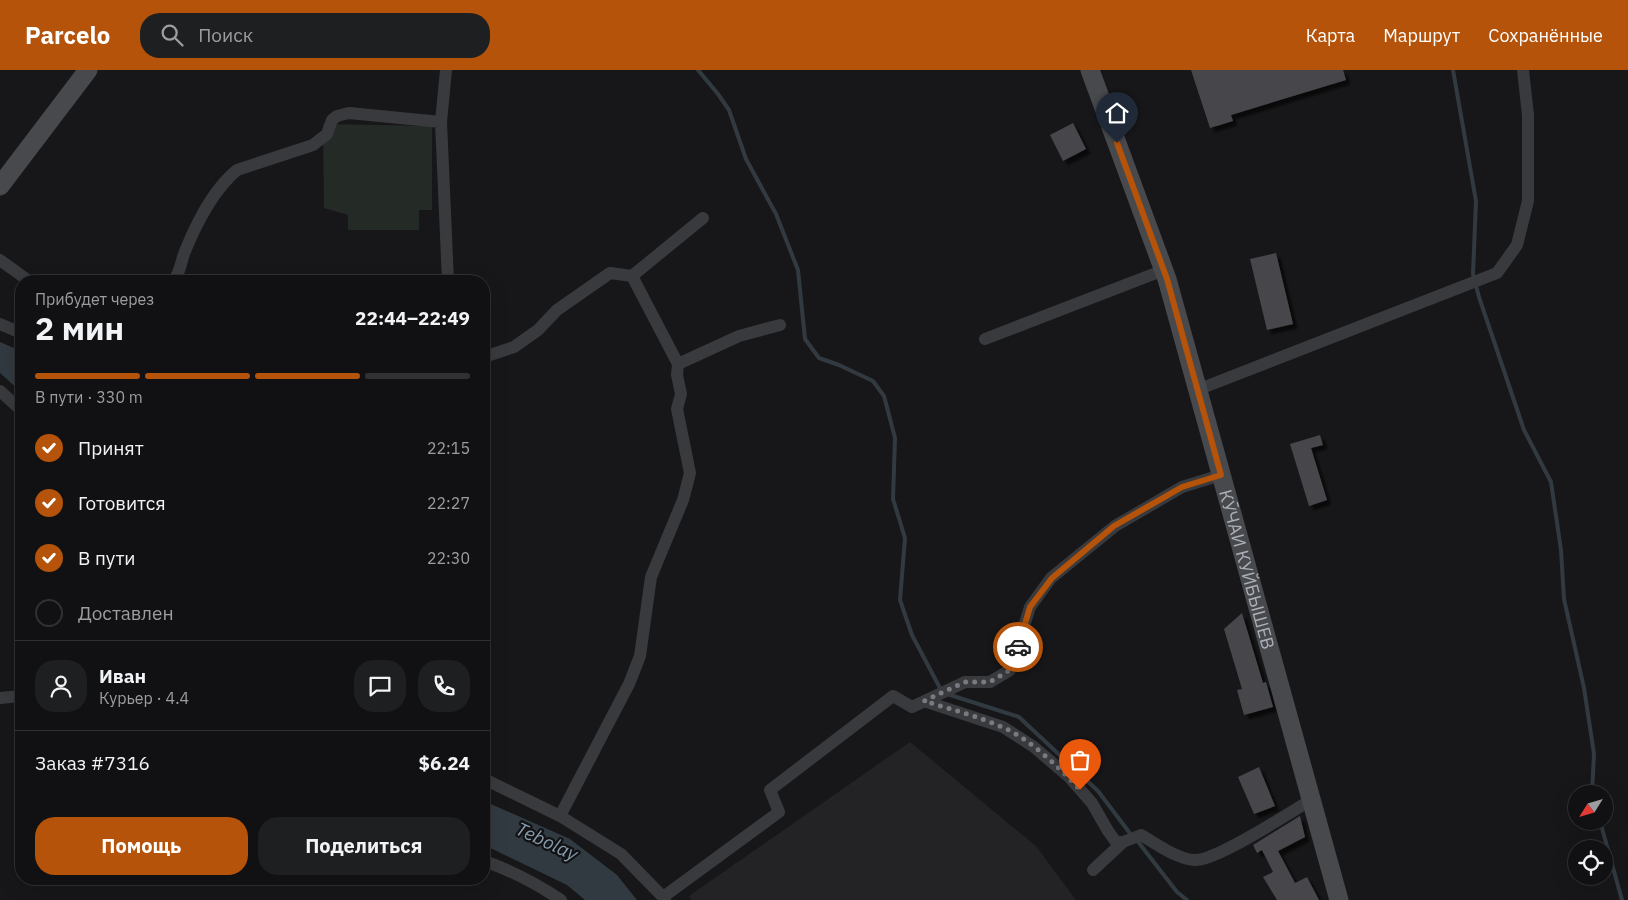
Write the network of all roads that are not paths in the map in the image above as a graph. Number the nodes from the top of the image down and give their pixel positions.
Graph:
1 (88, 70) edge
2 (446, 70) edge
3 (1090, 70) edge
4 (1523, 70) edge
5 (441, 122) junction
6 (0, 186) edge
7 (703, 218) dead end
8 (0, 260) edge
9 (1164, 270) junction
10 (21, 275) edge
11 (178, 275) edge
12 (448, 275) edge
13 (632, 276) junction
14 (0, 324) edge
15 (780, 325) dead end
16 (15, 330) edge
17 (985, 339) dead end
18 (490, 355) edge
19 (678, 364) junction
20 (1197, 390) junction
21 (0, 392) edge
22 (15, 405) edge
23 (1221, 475) junction
24 (15, 697) edge
25 (0, 698) edge
26 (930, 698) junction
27 (490, 782) edge
28 (1311, 800) junction
29 (560, 816) junction
30 (1123, 842) junction
31 (490, 862) edge
32 (1093, 870) dead end
33 (664, 898) edge
34 (561, 900) edge
35 (1339, 900) edge

1 - 6 main road
2 - 5 street
3 - 9 main road, КӮЧАИ КУЙБЫШЕВ
4 - 20 street
5 - 11 street
5 - 12 street
7 - 13 street
8 - 10 street
9 - 17 street
9 - 20 main road, КӮЧАИ КУЙБЫШЕВ
13 - 18 street
13 - 19 street
14 - 16 street
15 - 19 street
19 - 29 street
20 - 23 main road, КӮЧАИ КУЙБЫШЕВ
21 - 22 street
23 - 26 street
23 - 28 main road, КӮЧАИ КУЙБЫШЕВ
24 - 25 street
26 - 30 street
26 - 33 street
27 - 29 street
28 - 30 street
28 - 35 main road, КӮЧАИ КУЙБЫШЕВ
29 - 33 street
30 - 32 street
31 - 34 street

